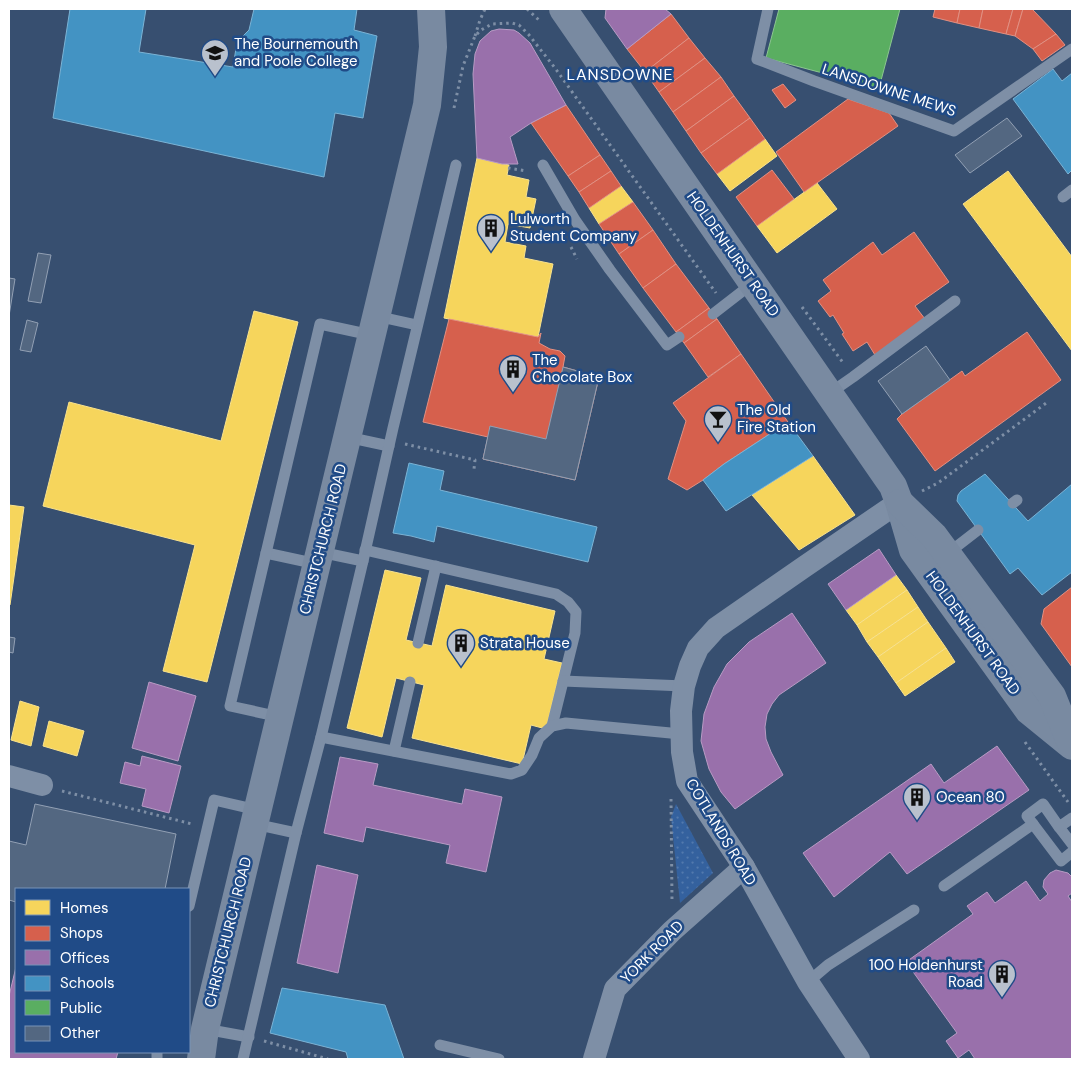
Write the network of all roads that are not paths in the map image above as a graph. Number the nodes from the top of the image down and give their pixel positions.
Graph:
1 (431, 9) edge
2 (452, 9) edge
3 (768, 9) edge
4 (568, 11) edge
5 (433, 47) junction
6 (1072, 49) edge
7 (456, 165) dead end
8 (543, 165) dead end
9 (1072, 190) edge
10 (1062, 198) dead end
11 (753, 283) junction
12 (954, 302) dead end
13 (713, 314) dead end
14 (417, 325) junction
15 (374, 326) junction
16 (679, 337) dead end
17 (830, 393) junction
18 (347, 437) junction
19 (389, 443) junction
20 (899, 502) junction
21 (978, 530) dead end
22 (266, 553) junction
23 (947, 554) junction
24 (364, 555) junction
25 (318, 558) junction
26 (436, 566) junction
27 (418, 642) dead end
28 (410, 682) dead end
29 (563, 682) junction
30 (684, 686) junction
31 (280, 717) junction
32 (552, 726) junction
33 (681, 734) junction
34 (321, 737) junction
35 (1072, 746) edge
36 (394, 751) junction
37 (9, 776) edge
38 (42, 786) road end
39 (256, 817) junction
40 (1072, 818) edge
41 (1032, 824) junction
42 (1059, 827) junction
43 (296, 833) junction
44 (1072, 844) edge
45 (1072, 852) edge
46 (744, 867) junction
47 (944, 886) dead end
48 (190, 902) edge
49 (914, 910) dead end
50 (808, 982) junction
51 (205, 1029) junction
52 (249, 1036) junction
53 (440, 1045) dead end
54 (190, 1059) edge
55 (201, 1059) edge
56 (243, 1059) edge
57 (499, 1059) edge
58 (594, 1059) edge
59 (859, 1059) edge

1 - 5 main road, CHRISTCHURCH ROAD
2 - 5 main road, CHRISTCHURCH ROAD
3 - 6 lane, LANSDOWNE MEWS
4 - 11 main road, HOLDENHURST ROAD
5 - 15 main road, CHRISTCHURCH ROAD
7 - 14 lane
8 - 16 lane
9 - 10 lane
11 - 13 lane
11 - 17 main road, HOLDENHURST ROAD
12 - 17 lane
14 - 15 lane
14 - 19 lane
15 - 18 main road, CHRISTCHURCH ROAD
15 - 22 lane
17 - 20 main road, HOLDENHURST ROAD
18 - 19 lane
18 - 25 main road, CHRISTCHURCH ROAD
19 - 24 lane
20 - 23 main road, HOLDENHURST ROAD
20 - 30 street, COTLANDS ROAD
20 - 35 main road, HOLDENHURST ROAD
21 - 23 lane
22 - 25 lane
22 - 31 lane
23 - 35 main road, HOLDENHURST ROAD
24 - 25 lane
24 - 26 lane
24 - 34 lane
25 - 31 main road, CHRISTCHURCH ROAD
26 - 27 lane
26 - 29 lane
28 - 36 lane
29 - 30 lane
29 - 32 lane
30 - 33 street, COTLANDS ROAD
31 - 39 main road, CHRISTCHURCH ROAD
32 - 33 lane
32 - 36 lane
33 - 46 street, COTLANDS ROAD
34 - 36 lane
34 - 43 lane
37 - 38 street
39 - 43 lane
39 - 48 lane
39 - 51 main road, CHRISTCHURCH ROAD
40 - 42 lane
41 - 42 lane
41 - 45 lane
41 - 47 lane
42 - 44 lane
43 - 52 lane
46 - 50 street, COTLANDS ROAD
46 - 58 street, YORK ROAD
49 - 50 lane
50 - 59 street, COTLANDS ROAD
51 - 52 lane
51 - 54 main road, CHRISTCHURCH ROAD
51 - 55 main road, CHRISTCHURCH ROAD
52 - 56 lane
53 - 57 lane

